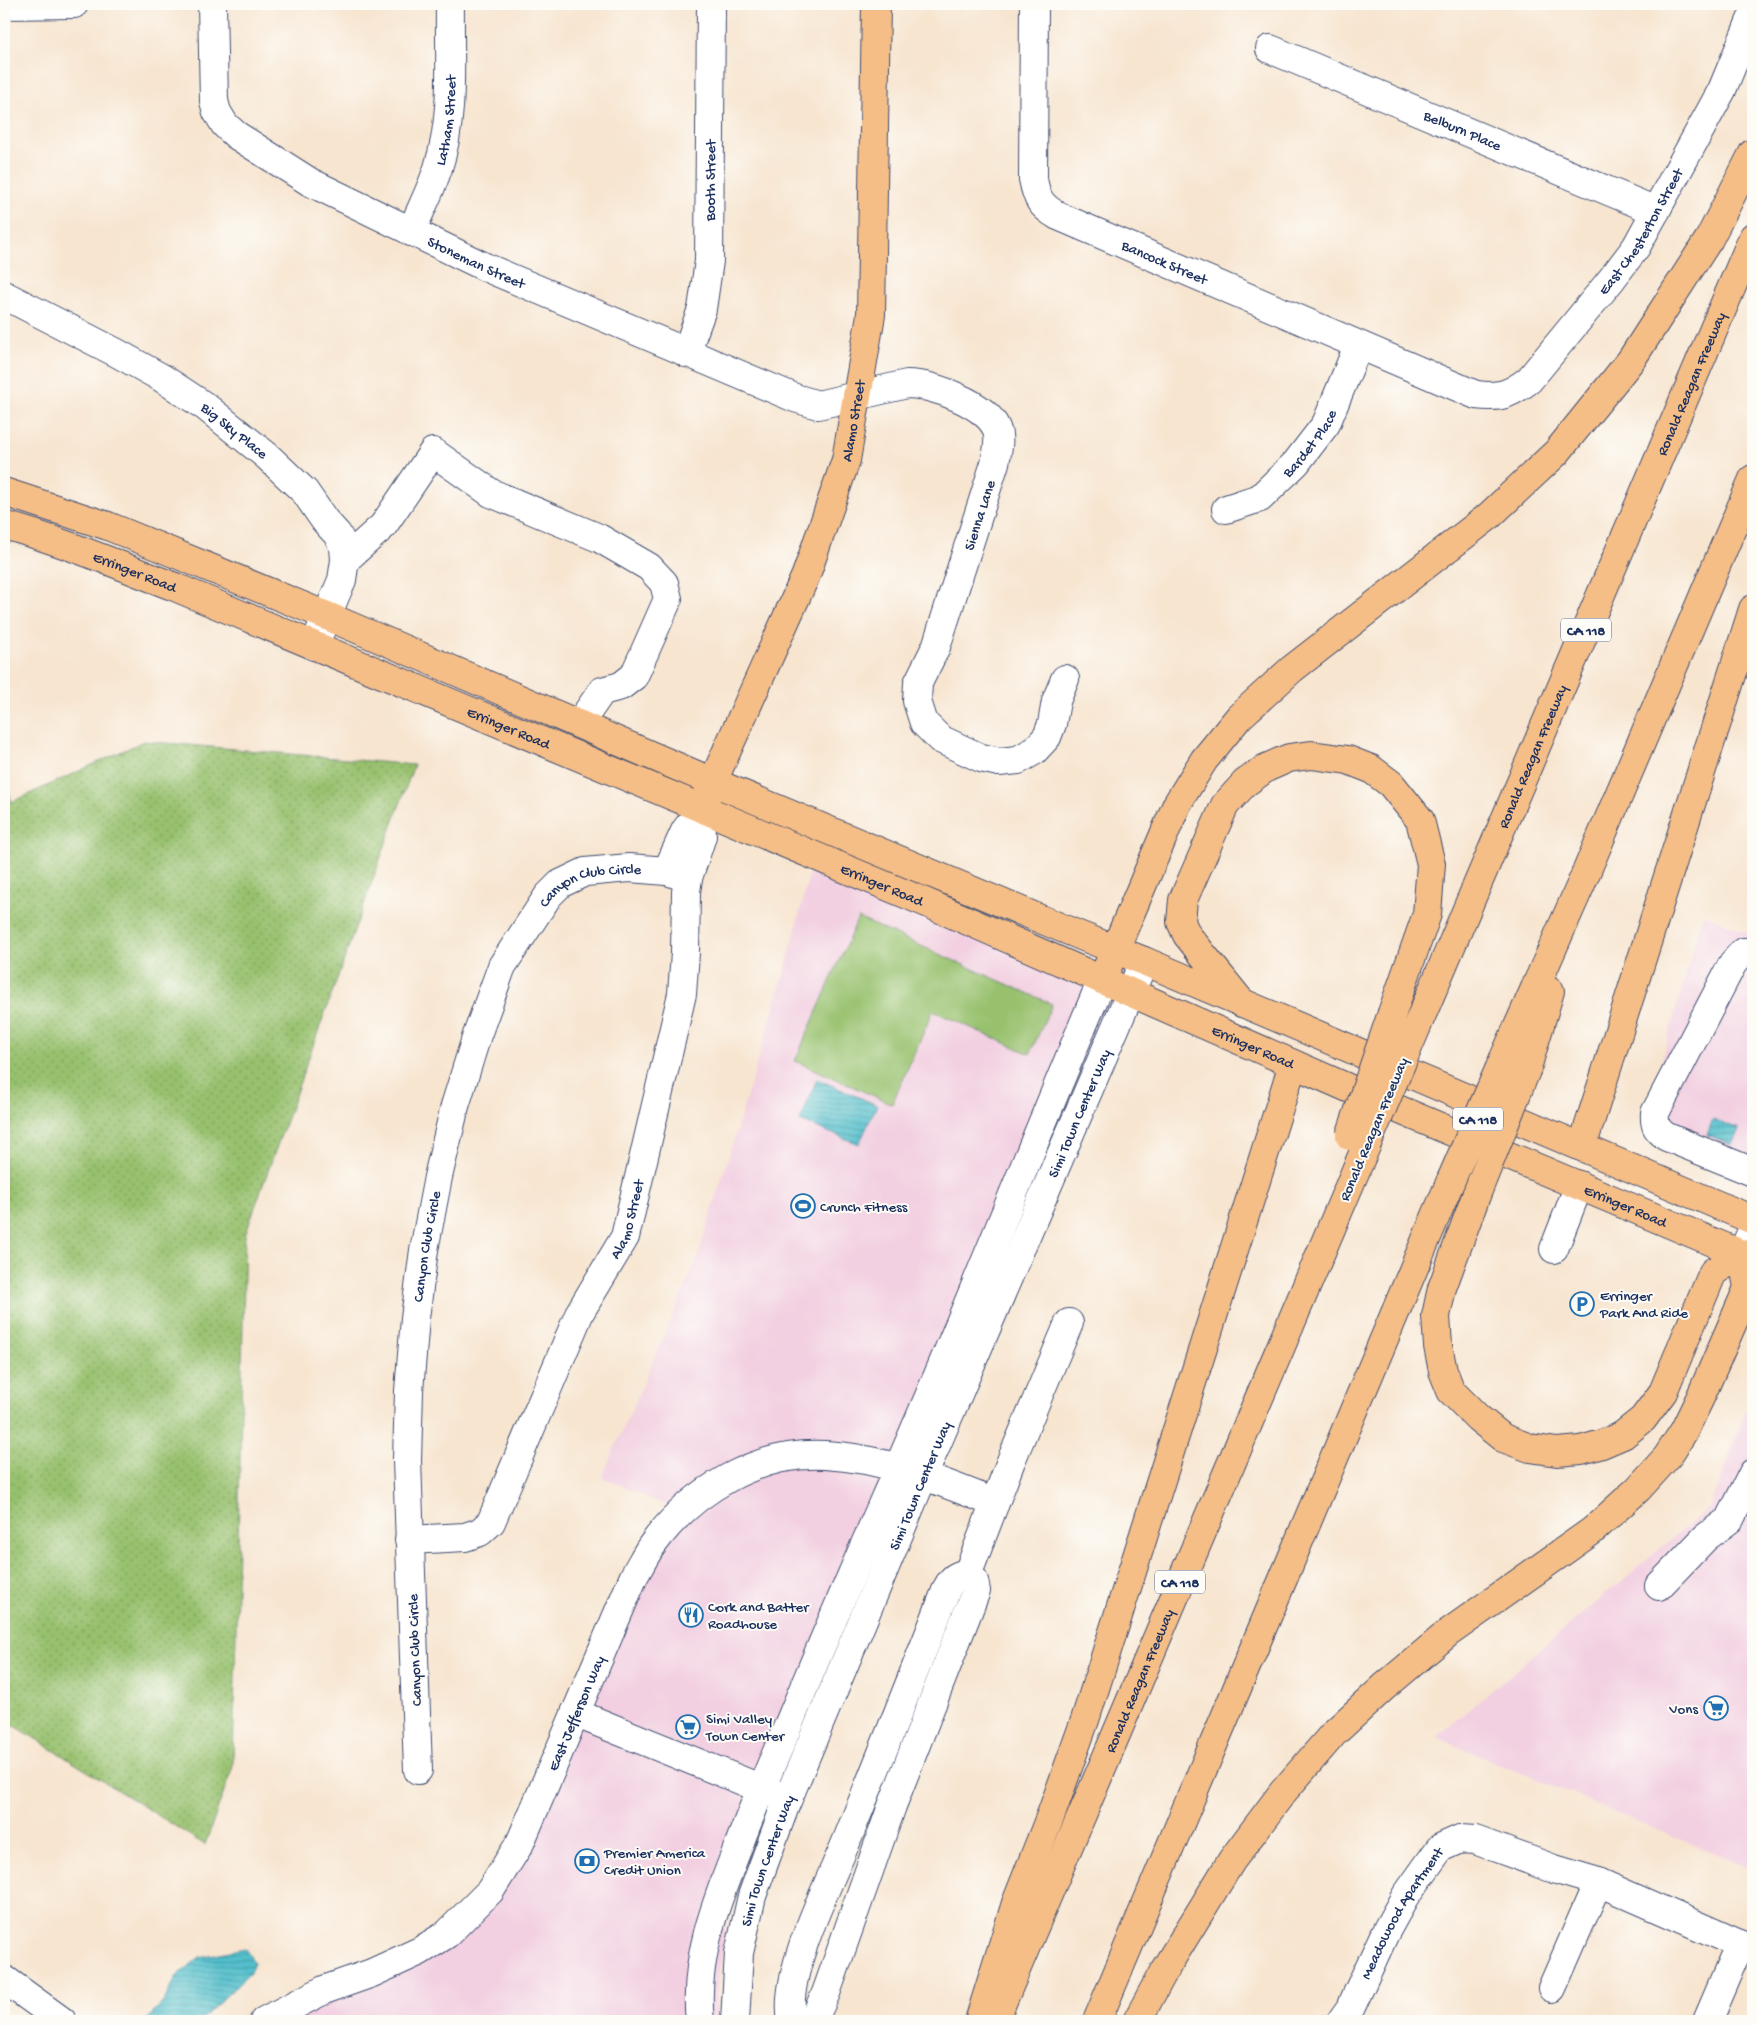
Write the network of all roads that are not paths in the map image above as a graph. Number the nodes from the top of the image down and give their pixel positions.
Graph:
1 (74, 4) edge
2 (212, 4) edge
3 (450, 4) edge
4 (711, 4) edge
5 (876, 4) edge
6 (1034, 4) edge
7 (4, 5) edge
8 (1753, 15) edge
9 (1270, 49) dead end
10 (1753, 153) edge
11 (1656, 211) junction
12 (411, 232) junction
13 (1753, 237) edge
14 (4, 295) edge
15 (1358, 346) junction
16 (686, 353) junction
17 (1476, 395) joint
18 (858, 396) junction
19 (1753, 479) edge
20 (4, 492) edge
21 (1226, 509) dead end
22 (4, 524) edge
23 (345, 560) junction
24 (1753, 609) edge
25 (326, 616) junction
26 (314, 646) junction
27 (1065, 679) dead end
28 (579, 724) junction
29 (713, 782) junction
30 (701, 809) junction
31 (678, 874) junction
32 (1115, 949) junction
33 (1753, 952) edge
34 (1144, 960) junction
35 (1102, 980) junction
36 (1131, 992) junction
37 (1242, 1003) junction
38 (1515, 1063) junction
39 (1293, 1064) junction
40 (1358, 1140) junction
41 (1582, 1147) junction
42 (1753, 1172) edge
43 (1579, 1185) junction
44 (1753, 1220) edge
45 (1753, 1228) edge
46 (1554, 1249) dead end
47 (1748, 1256) edge
48 (1069, 1323) dead end
49 (911, 1472) junction
50 (1753, 1473) edge
51 (995, 1503) junction
52 (410, 1540) junction
53 (968, 1573) junction
54 (1658, 1586) dead end
55 (575, 1713) junction
56 (418, 1770) dead end
57 (761, 1789) junction
58 (788, 1799) junction
59 (1598, 1882) junction
60 (1746, 1947) edge
61 (4, 1979) edge
62 (1552, 1988) dead end
63 (62, 2021) edge
64 (264, 2021) edge
65 (700, 2021) edge
66 (735, 2021) edge
67 (792, 2021) edge
68 (813, 2021) edge
69 (980, 2021) edge
70 (994, 2021) edge
71 (1098, 2021) edge
72 (1137, 2021) edge
73 (1341, 2021) edge
74 (1707, 2021) edge

1 - 7 street
2 - 12 street, Stoneman Street
3 - 12 street, Latham Street
4 - 16 street, Booth Street
5 - 18 main road, Alamo Street
6 - 15 street, Bancock Street
8 - 11 street, East Chesterton Street
9 - 11 street, Belburn Place
10 - 32 main road
11 - 17 street, East Chesterton Street
12 - 16 street, Stoneman Street
13 - 40 main road, Ronald Reagan Freeway / CA 118, bridge
14 - 23 street, Big Sky Place
15 - 17 street, Bancock Street
15 - 21 street, Bardet Place
16 - 18 street, Stoneman Street
18 - 27 street, Sienna Lane
18 - 29 main road, Alamo Street
19 - 38 main road
20 - 25 main road, Erringer Road
22 - 26 main road, Erringer Road
23 - 25 street, Big Sky Place
23 - 28 street
24 - 41 main road
25 - 26 street, Big Sky Place
25 - 28 main road, Erringer Road
26 - 30 main road, Erringer Road
28 - 29 main road, Erringer Road
29 - 30 main road, Alamo Street
29 - 32 main road, Erringer Road
30 - 31 street, Alamo Street
30 - 35 main road, Erringer Road
31 - 52 street, Alamo Street
31 - 52 street, Canyon Club Circle
32 - 34 main road, Erringer Road
32 - 35 main road
33 - 42 street
34 - 36 street, Simi Town Center Way
34 - 37 main road, Erringer Road
35 - 36 main road, Erringer Road
35 - 49 street, Simi Town Center Way
36 - 39 main road, Erringer Road
36 - 49 street, Simi Town Center Way
37 - 40 main road, bridge
37 - 41 main road, Erringer Road
38 - 47 main road, bridge
38 - 71 main road, CA 118, bridge
39 - 43 main road, Erringer Road
39 - 69 main road
40 - 70 main road, Ronald Reagan Freeway / CA 118
41 - 44 main road, Erringer Road
43 - 46 street
43 - 47 main road, Erringer Road
45 - 47 street
47 - 72 main road
48 - 51 street
49 - 51 street, East Jefferson Way
49 - 55 street, East Jefferson Way
49 - 57 street, Simi Town Center Way
49 - 58 street, Simi Town Center Way
50 - 54 street
51 - 53 street
52 - 56 street, Canyon Club Circle
53 - 67 street
53 - 68 street
55 - 57 street
55 - 64 street, East Jefferson Way
57 - 58 street
57 - 65 street, Simi Town Center Way
58 - 66 street, Simi Town Center Way
59 - 60 street, Meadowood Apartment
59 - 62 street
59 - 73 street, Meadowood Apartment
60 - 74 street, Meadowood Apartment
61 - 63 street

